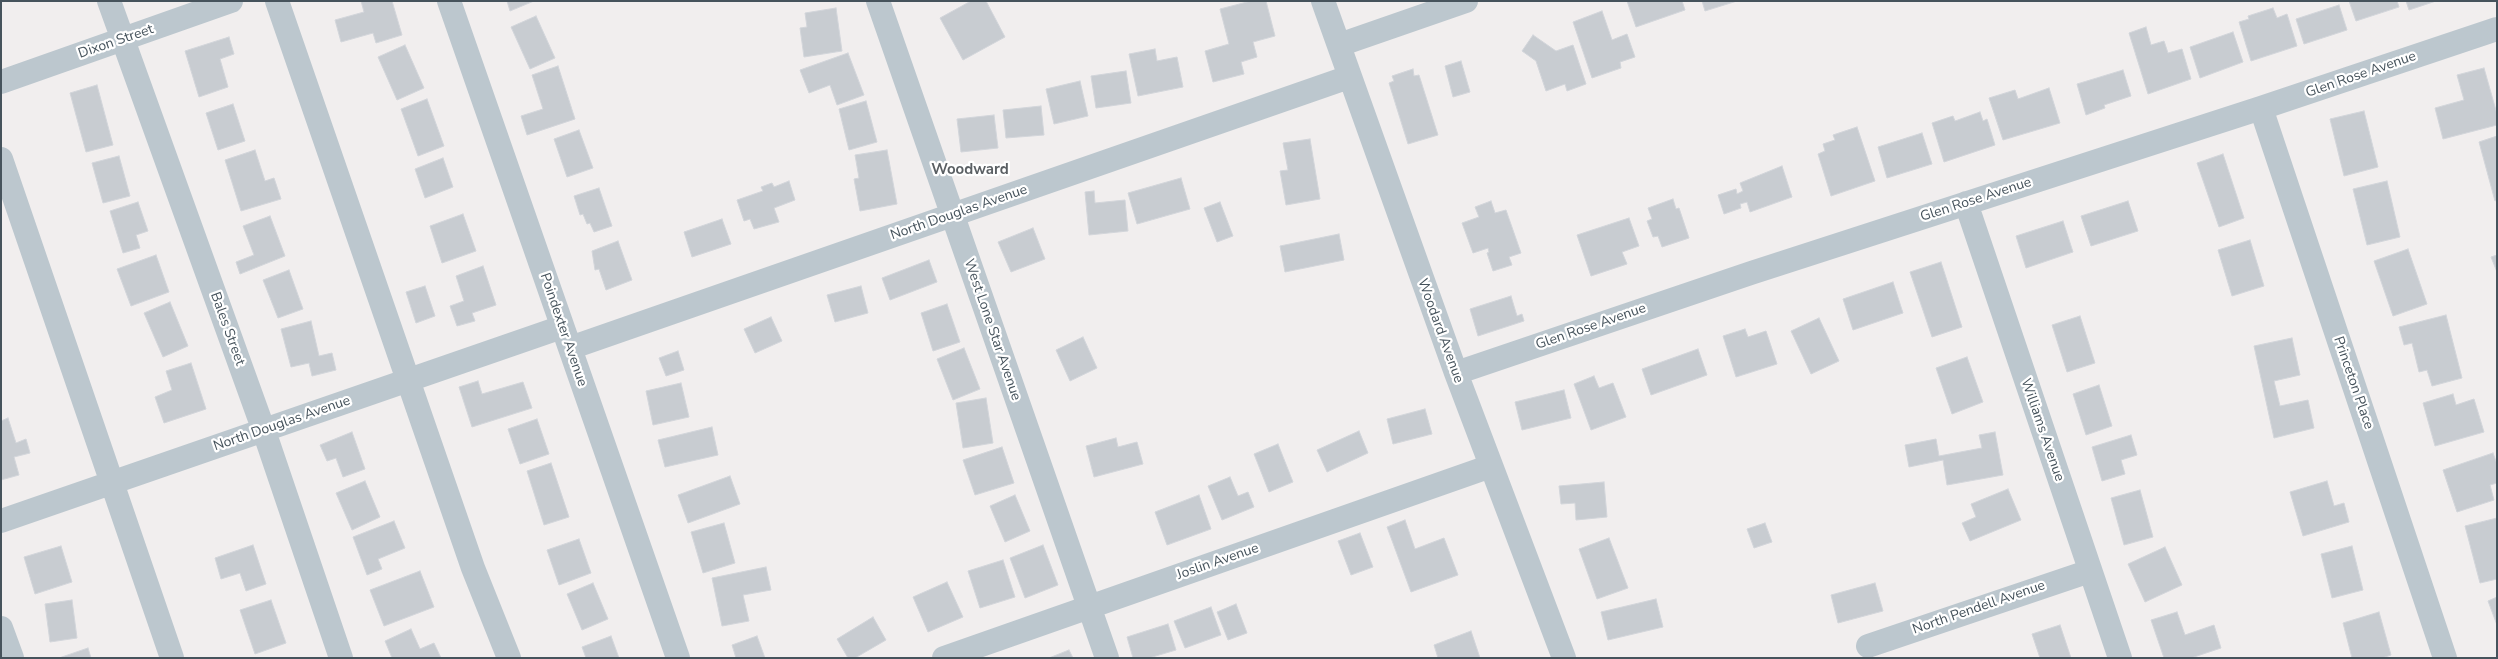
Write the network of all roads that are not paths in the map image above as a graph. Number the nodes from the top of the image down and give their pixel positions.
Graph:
1 (109, 1) edge
2 (232, 1) edge
3 (277, 1) edge
4 (449, 1) edge
5 (878, 1) edge
6 (1323, 1) edge
7 (1466, 1) edge
8 (2497, 29) edge
9 (122, 40) junction
10 (1339, 46) junction
11 (1349, 77) junction
12 (1, 82) edge
13 (2261, 108) junction
14 (1, 159) edge
15 (1966, 203) junction
16 (952, 215) junction
17 (566, 338) junction
18 (1456, 373) junction
19 (409, 379) junction
20 (264, 431) junction
21 (1492, 466) junction
22 (113, 483) junction
23 (1, 521) edge
24 (2090, 571) junction
25 (1089, 607) junction
26 (1, 628) edge
27 (1868, 646) dead end
28 (12, 658) edge
29 (172, 658) edge
30 (341, 658) edge
31 (509, 658) edge
32 (678, 658) edge
33 (944, 658) edge
34 (1107, 658) edge
35 (1564, 658) edge
36 (2120, 658) edge
37 (2445, 658) edge

1 - 9 street, Bales Street
2 - 9 street, Dixon Street
3 - 19 street
4 - 17 street, Poindexter Avenue
5 - 16 street, West Lone Star Avenue
6 - 10 street, Woodard Avenue
7 - 10 street
8 - 13 street, Glen Rose Avenue
9 - 12 street, Dixon Street
9 - 20 street, Bales Street
10 - 11 street, Woodard Avenue
11 - 16 street, North Douglas Avenue
11 - 18 street, Woodard Avenue
13 - 15 street, Glen Rose Avenue
13 - 37 street, Princeton Place
14 - 22 street
15 - 18 street, Glen Rose Avenue
15 - 24 street, Williams Avenue
16 - 17 street, North Douglas Avenue
16 - 25 street, West Lone Star Avenue
17 - 19 street, North Douglas Avenue
17 - 32 street, Poindexter Avenue
18 - 21 street, Woodard Avenue
19 - 20 street, North Douglas Avenue
19 - 31 street
20 - 22 street, North Douglas Avenue
20 - 30 street, Bales Street
21 - 25 street, Joslin Avenue
21 - 35 street, Woodard Avenue
22 - 23 street, North Douglas Avenue
22 - 29 street
24 - 27 street, North Pendell Avenue
24 - 36 street, Williams Avenue
25 - 33 street, Joslin Avenue
25 - 34 street, West Lone Star Avenue
26 - 28 street

